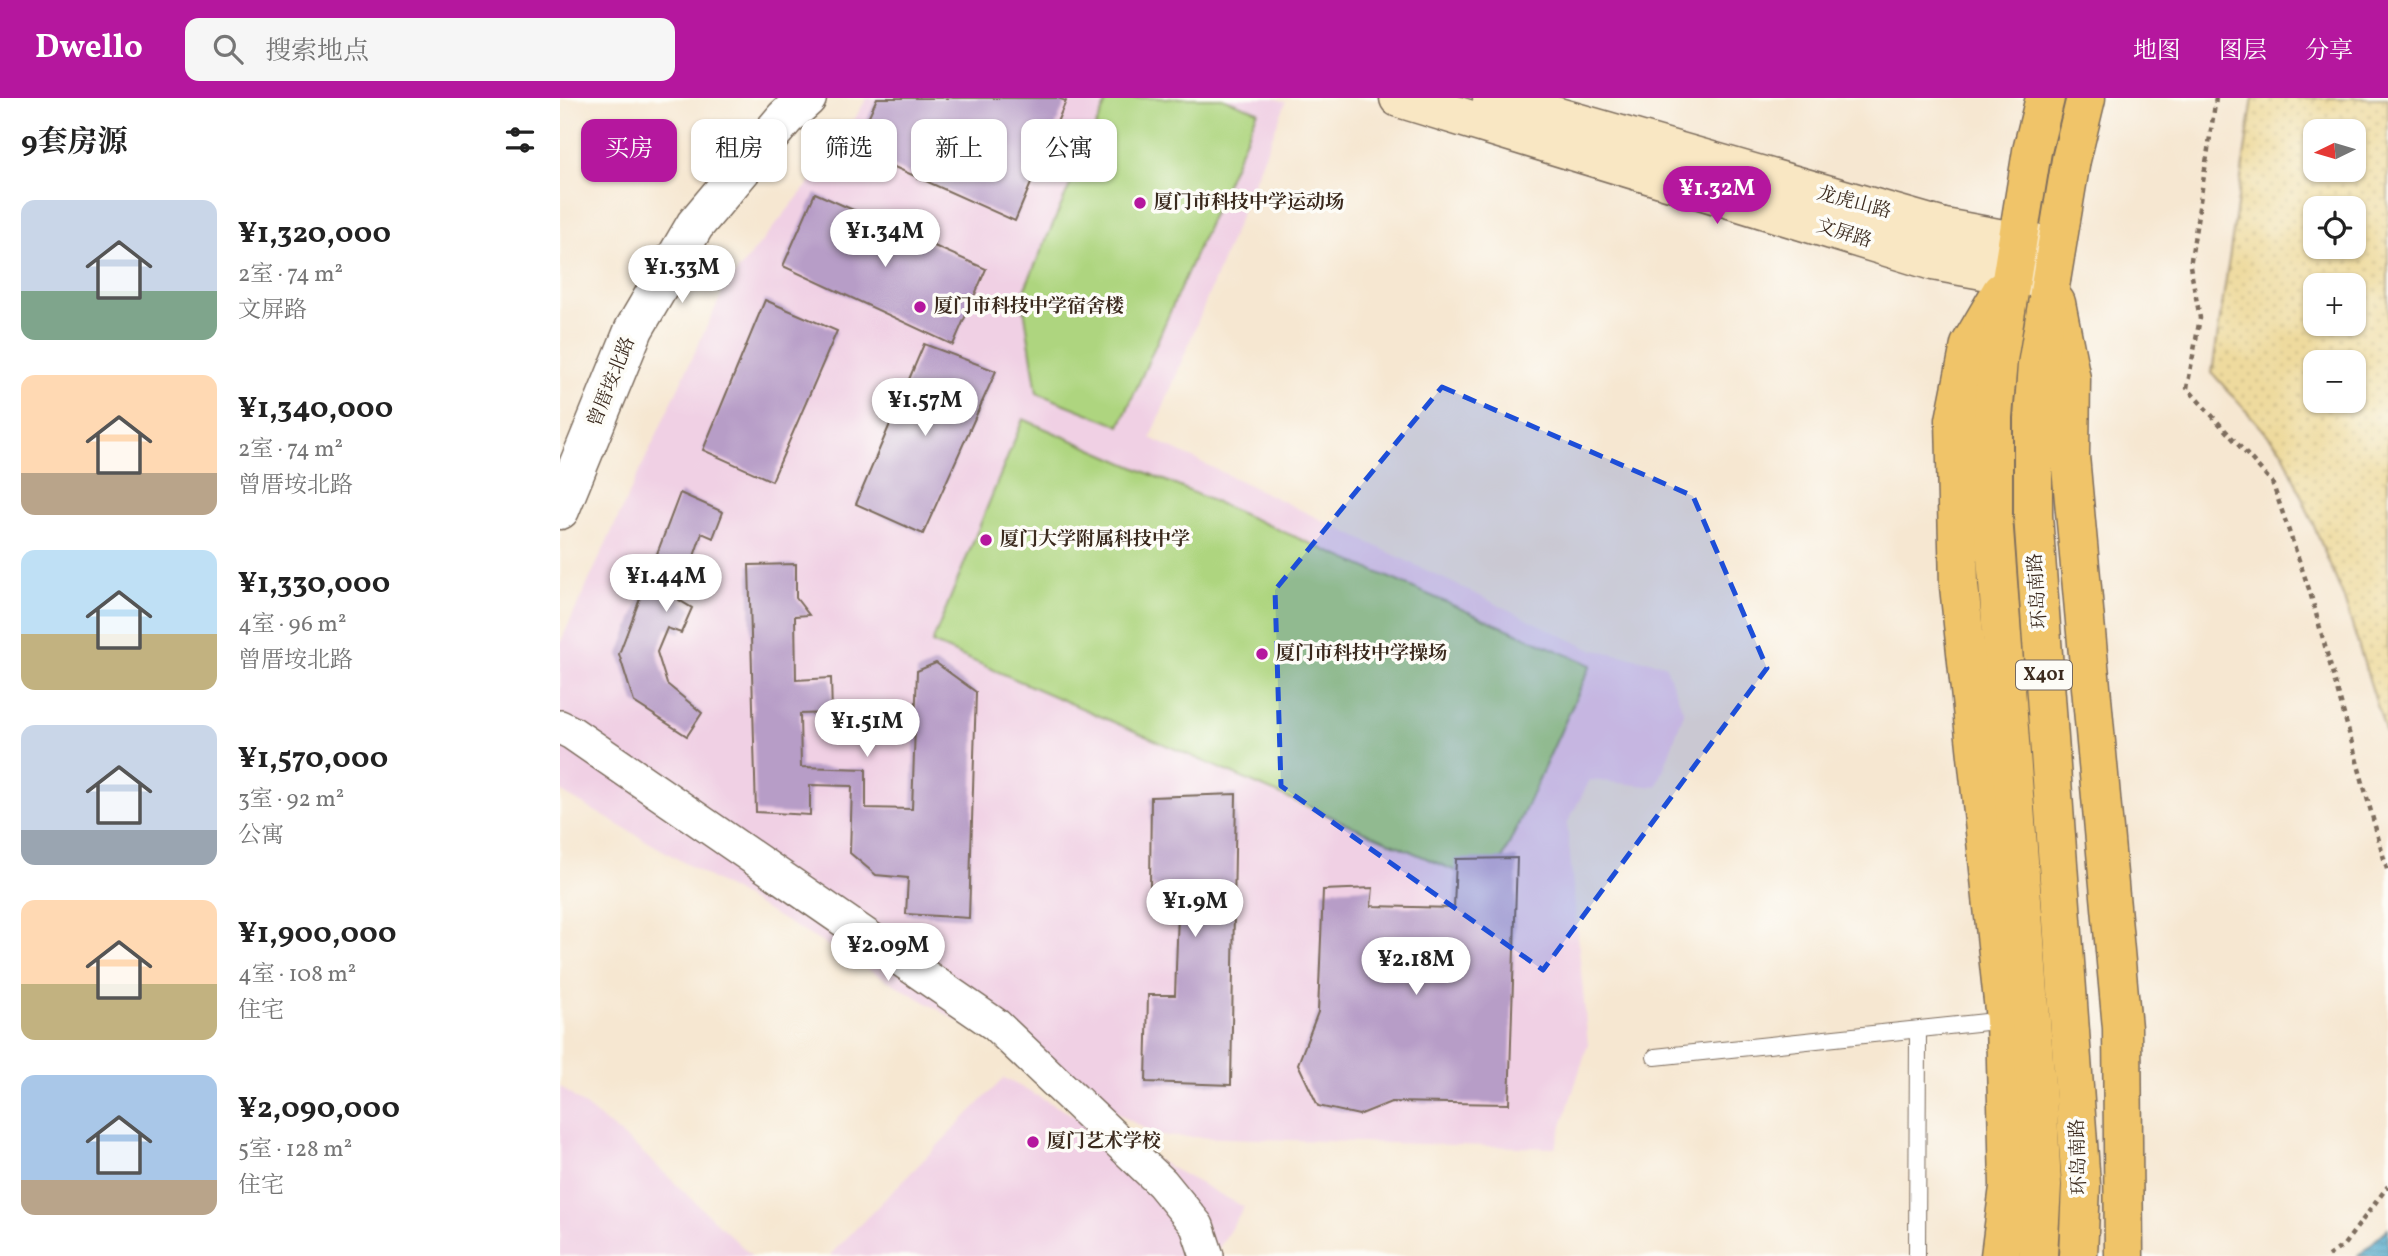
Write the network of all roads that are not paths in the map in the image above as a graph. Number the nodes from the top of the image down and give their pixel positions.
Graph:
1 (807, 98) edge
2 (1399, 98) edge
3 (1492, 98) edge
4 (2045, 98) edge
5 (2086, 98) edge
6 (2014, 258) junction
7 (2054, 262) junction
8 (560, 510) edge
9 (560, 727) edge
10 (2006, 1020) junction
11 (1918, 1030) junction
12 (1655, 1057) dead end
13 (1207, 1256) edge
14 (1917, 1256) edge
15 (2000, 1256) edge
16 (2038, 1256) edge
17 (2078, 1256) edge
18 (2124, 1256) edge

1 - 8 street, 曾厝垵北路
2 - 6 main road, 文屏路
3 - 6 main road, 龙虎山路
4 - 6 main road, 环岛南路 / X401
5 - 7 main road, 环岛南路 / X401
6 - 7 main road, 龙虎山路
6 - 10 main road
6 - 16 main road, 环岛南路 / X401
7 - 17 main road, 环岛南路 / X401
7 - 18 main road
9 - 13 street
10 - 11 lane
10 - 15 main road
11 - 12 lane
11 - 14 lane

